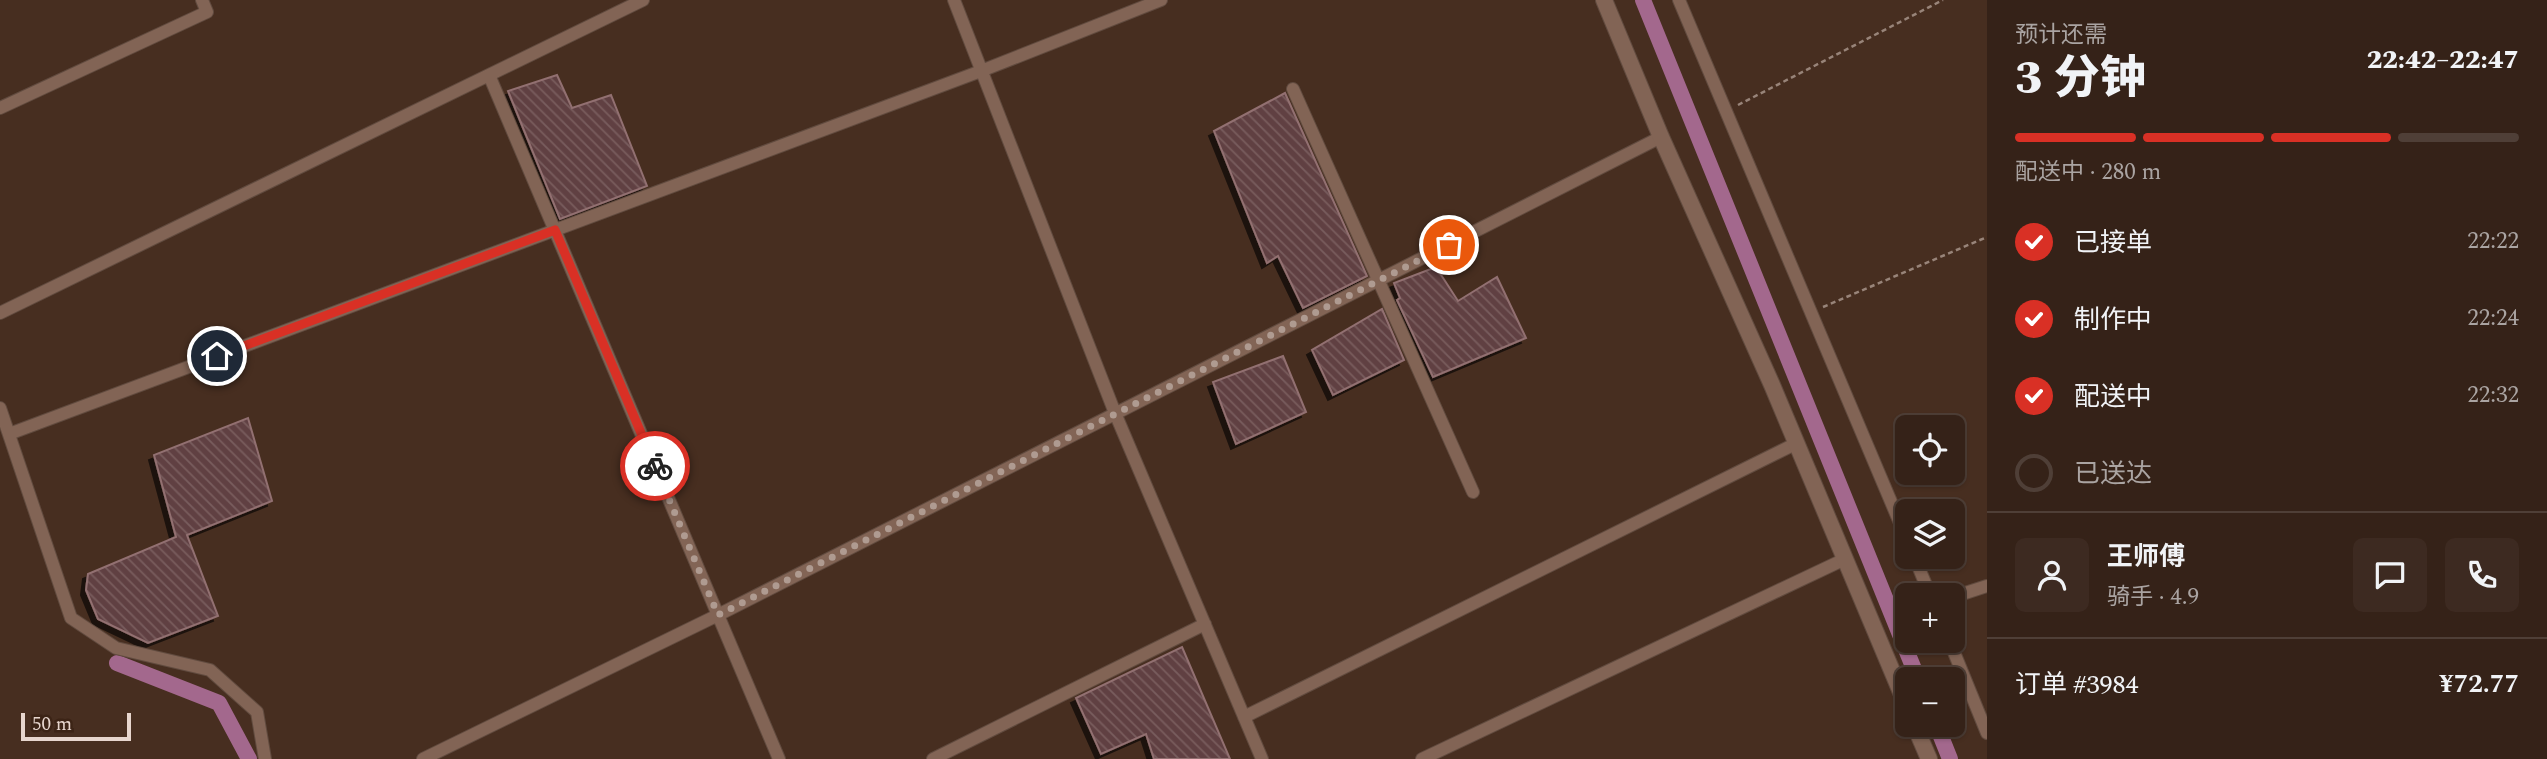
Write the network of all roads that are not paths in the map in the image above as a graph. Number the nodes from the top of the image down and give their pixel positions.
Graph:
1 (202, 0) edge
2 (643, 0) edge
3 (954, 0) edge
4 (1161, 0) edge
5 (1604, 0) edge
6 (1679, 0) edge
7 (981, 71) junction
8 (489, 75) junction
9 (1293, 89) dead end
10 (0, 108) edge
11 (1661, 137) junction
12 (555, 230) junction
13 (1379, 281) junction
14 (0, 313) edge
15 (0, 408) edge
16 (1115, 413) junction
17 (9, 434) junction
18 (1797, 443) junction
19 (1474, 492) dead end
20 (1895, 511) edge
21 (1845, 559) junction
22 (1987, 586) edge
23 (1965, 593) edge
24 (718, 615) junction
25 (1205, 624) junction
26 (1954, 653) edge
27 (1895, 678) edge
28 (1244, 717) junction
29 (1987, 733) edge
30 (1919, 737) edge
31 (265, 759) edge
32 (423, 759) edge
33 (779, 759) edge
34 (933, 759) edge
35 (1262, 759) edge
36 (1422, 759) edge
37 (1928, 759) edge

1 - 10 street
2 - 8 street
3 - 7 street
4 - 7 street
5 - 11 street
6 - 20 street
7 - 12 street
7 - 16 street
8 - 12 street
8 - 14 street
9 - 13 street
11 - 13 street
11 - 18 street
12 - 17 street
12 - 24 street
13 - 16 street
13 - 19 street
15 - 17 street
16 - 24 street
16 - 25 street
17 - 31 street
18 - 21 street
18 - 28 street
21 - 27 street
21 - 36 street
22 - 23 street
24 - 32 street
24 - 33 street
25 - 28 street
25 - 34 street
26 - 29 street
28 - 35 street
30 - 37 street

